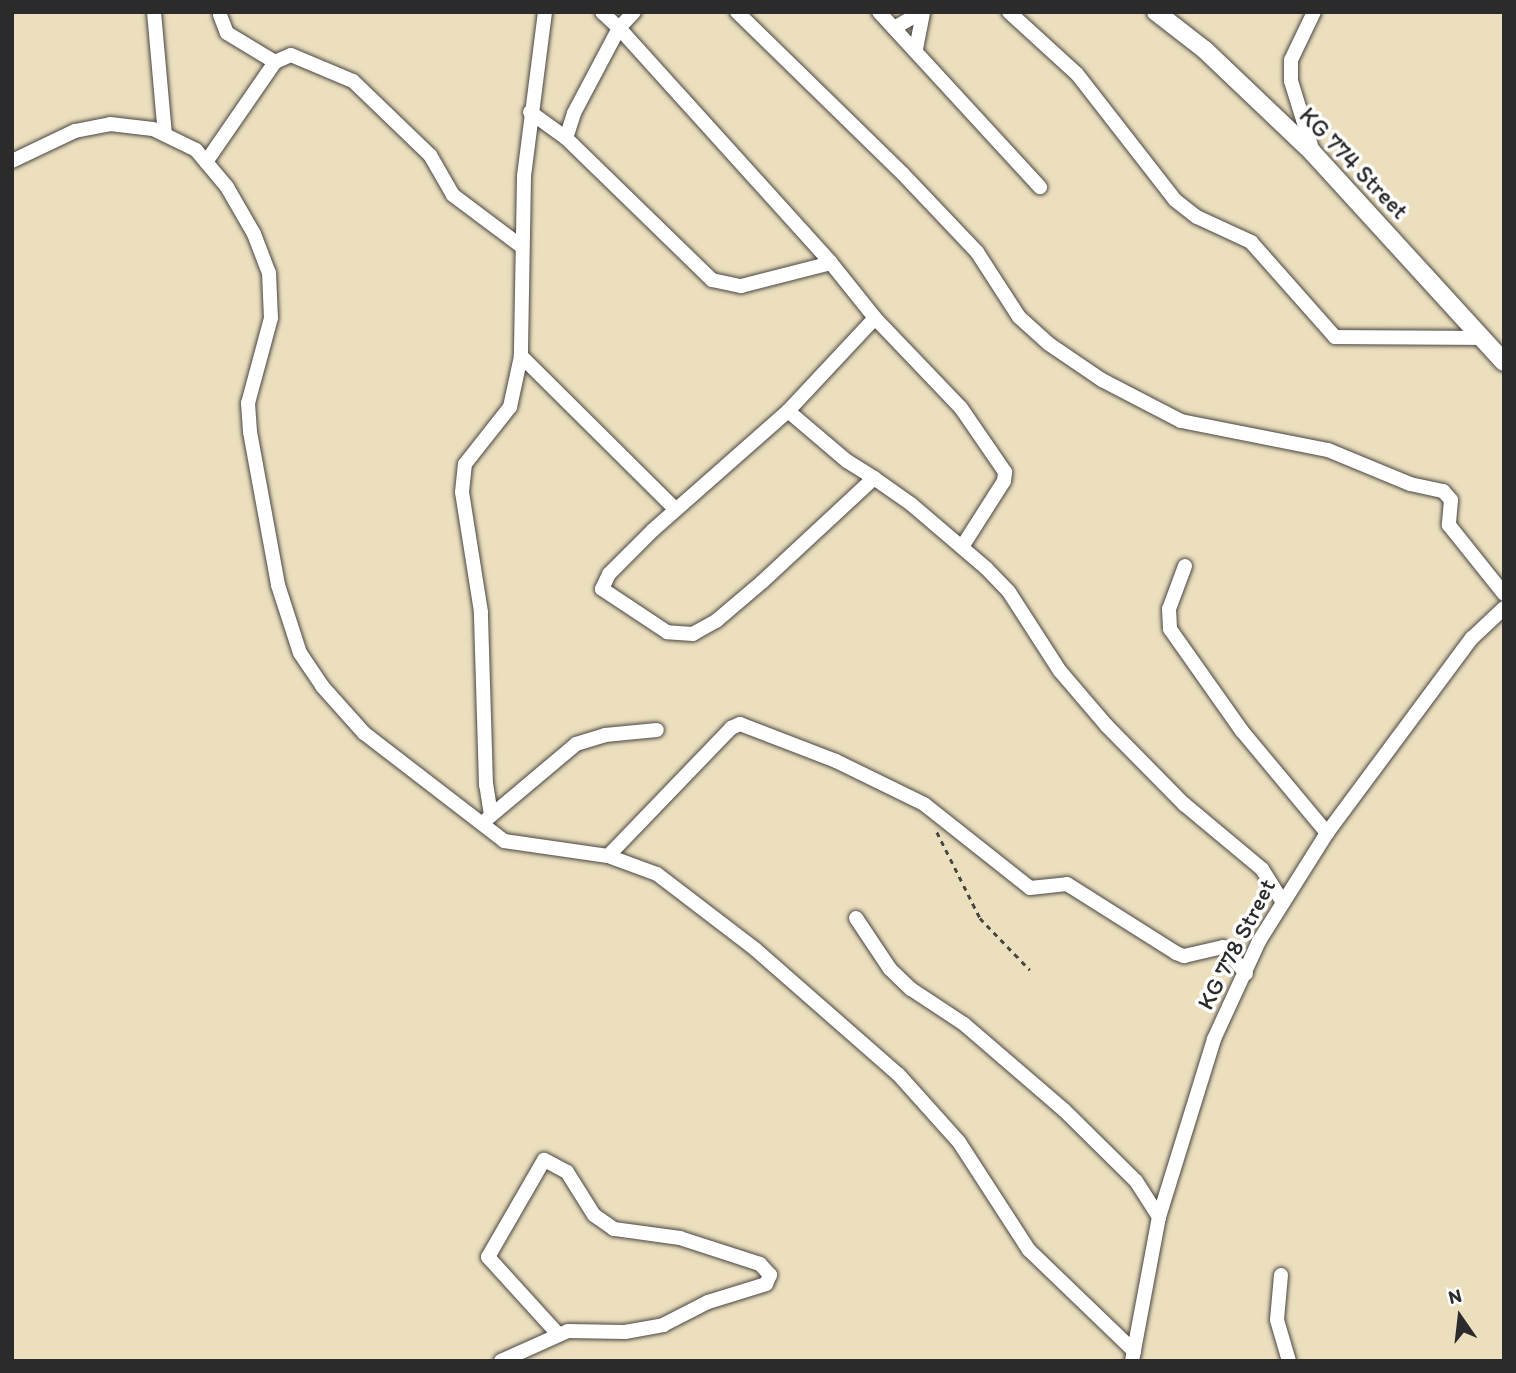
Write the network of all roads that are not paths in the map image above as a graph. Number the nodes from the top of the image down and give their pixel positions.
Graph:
1 (154, 12) edge
2 (545, 12) edge
3 (602, 12) edge
4 (634, 12) edge
5 (737, 12) edge
6 (879, 12) edge
7 (923, 12) edge
8 (1009, 12) edge
9 (1156, 12) edge
10 (1314, 12) edge
11 (220, 15) dead end
12 (619, 28) junction
13 (894, 28) junction
14 (916, 49) junction
15 (275, 62) junction
16 (530, 112) junction
17 (165, 135) junction
18 (566, 138) junction
19 (1314, 153) junction
20 (12, 161) edge
21 (206, 162) junction
22 (1040, 187) dead end
23 (521, 246) junction
24 (831, 263) junction
25 (875, 318) junction
26 (1482, 338) junction
27 (521, 356) junction
28 (1504, 362) edge
29 (789, 411) junction
30 (874, 478) junction
31 (675, 509) junction
32 (962, 547) junction
33 (1185, 566) dead end
34 (1504, 594) edge
35 (1504, 608) edge
36 (657, 730) dead end
37 (488, 819) junction
38 (1327, 833) junction
39 (608, 856) junction
40 (1281, 900) junction
41 (856, 918) dead end
42 (1246, 973) junction
43 (1159, 1217) junction
44 (1281, 1275) dead end
45 (558, 1334) junction
46 (1133, 1356) edge
47 (501, 1361) edge
48 (1289, 1361) edge

1 - 17 street
2 - 16 street
3 - 12 street
4 - 12 street
5 - 34 street
6 - 13 street
7 - 13 street
7 - 14 street
8 - 26 street
9 - 19 street, KG 774 Street
10 - 19 street
11 - 15 street
12 - 18 street
12 - 24 street
13 - 14 street
14 - 22 street
15 - 21 street
15 - 23 street
16 - 18 street
16 - 23 street
17 - 20 street
17 - 21 street
18 - 24 street
19 - 26 street, KG 774 Street
21 - 37 street
23 - 27 street
24 - 25 street
25 - 29 street
25 - 32 street
26 - 28 street, KG 774 Street
27 - 31 street
27 - 37 street
29 - 30 street
29 - 31 street
30 - 31 street
30 - 32 street
32 - 40 street
33 - 38 street
35 - 38 street, KG 778 Street
36 - 37 street
37 - 39 street
38 - 40 street, KG 778 Street
39 - 42 street
39 - 46 street
40 - 42 street, KG 778 Street
41 - 43 street
42 - 43 street, KG 778 Street
43 - 46 street, KG 778 Street
44 - 48 street
45 - 45 street
45 - 47 street

